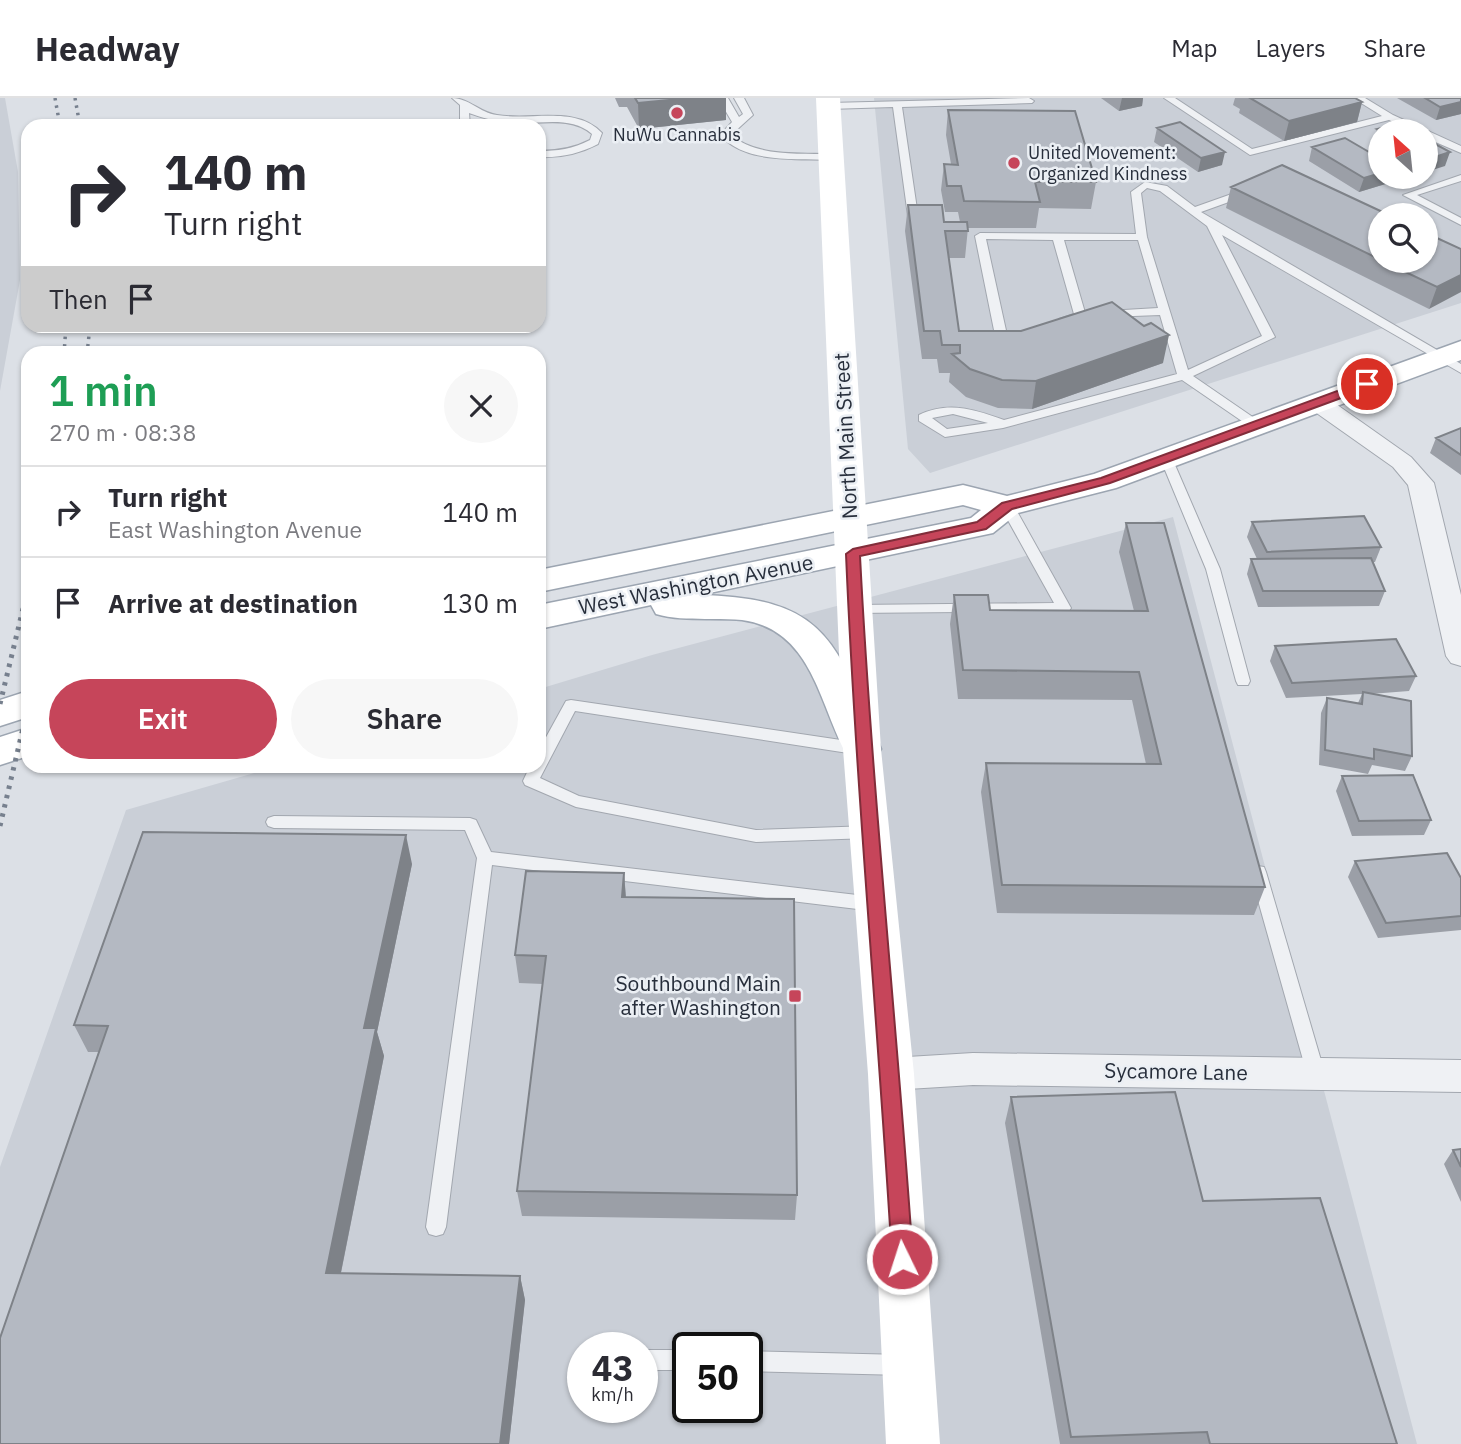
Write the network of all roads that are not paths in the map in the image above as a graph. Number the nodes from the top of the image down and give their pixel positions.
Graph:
1 (723, 98) edge
2 (739, 98) edge
3 (1169, 98) edge
4 (1358, 98) edge
5 (1029, 101) dead end
6 (460, 102) edge
7 (828, 102) edge
8 (897, 106) junction
9 (1390, 117) junction
10 (493, 119) edge
11 (546, 119) edge
12 (1394, 119) edge
13 (737, 122) junction
14 (1438, 139) edge
15 (1461, 150) edge
16 (546, 154) edge
17 (831, 156) junction
18 (1461, 178) edge
19 (1253, 189) edge
20 (1193, 211) junction
21 (913, 216) edge
22 (1461, 222) edge
23 (1211, 225) junction
24 (1058, 237) junction
25 (1142, 237) junction
26 (1164, 311) junction
27 (1080, 316) junction
28 (1054, 324) edge
29 (1028, 332) edge
30 (1454, 359) edge
31 (1184, 376) junction
32 (1317, 402) junction
33 (1003, 424) junction
34 (1256, 425) junction
35 (1166, 458) junction
36 (1007, 506) junction
37 (851, 517) junction
38 (853, 554) junction
39 (546, 580) edge
40 (596, 606) junction
41 (856, 610) junction
42 (546, 616) edge
43 (1461, 656) edge
44 (1243, 681) dead end
45 (21, 706) edge
46 (0, 713) edge
47 (21, 744) edge
48 (862, 749) junction
49 (0, 751) edge
50 (546, 753) edge
51 (535, 773) edge
52 (274, 822) dead end
53 (870, 832) junction
54 (1253, 855) edge
55 (485, 858) junction
56 (876, 905) junction
57 (891, 1074) junction
58 (1316, 1074) junction
59 (1461, 1076) edge
60 (436, 1227) dead end
61 (763, 1361) edge
62 (909, 1365) junction
63 (914, 1444) edge

1 - 13 lane
2 - 13 lane
3 - 9 lane
4 - 9 lane
5 - 8 lane
6 - 10 lane
7 - 8 lane
7 - 17 main road, North Main Street
8 - 21 lane
9 - 12 lane
11 - 16 lane
13 - 17 lane
14 - 15 lane
17 - 37 main road, North Main Street
18 - 22 lane
19 - 20 lane
20 - 23 lane
20 - 25 lane
23 - 30 lane
23 - 31 lane
24 - 25 lane
24 - 27 lane
24 - 29 lane
25 - 26 lane
26 - 27 lane
26 - 31 lane
27 - 28 lane
30 - 32 main road
31 - 33 lane
31 - 34 lane
32 - 34 main road
32 - 43 street
33 - 33 lane
34 - 35 main road
35 - 36 main road
35 - 44 lane
36 - 37 main road, West Washington Avenue
36 - 38 main road, West Washington Avenue
36 - 41 lane
37 - 38 main road, North Main Street
37 - 39 main road, West Washington Avenue
38 - 40 main road, West Washington Avenue
38 - 41 main road, North Main Street
40 - 42 main road, West Washington Avenue
40 - 48 main road
41 - 48 main road, North Main Street
45 - 46 main road
47 - 49 main road
48 - 50 lane
48 - 53 main road, North Main Street
51 - 53 lane
52 - 55 lane
53 - 56 main road, North Main Street
54 - 58 lane
55 - 56 lane
55 - 60 lane
56 - 57 main road, North Main Street
57 - 58 street, Sycamore Lane
57 - 62 main road, North Main Street
58 - 59 street, Sycamore Lane
61 - 62 lane
62 - 63 main road, North Main Street

